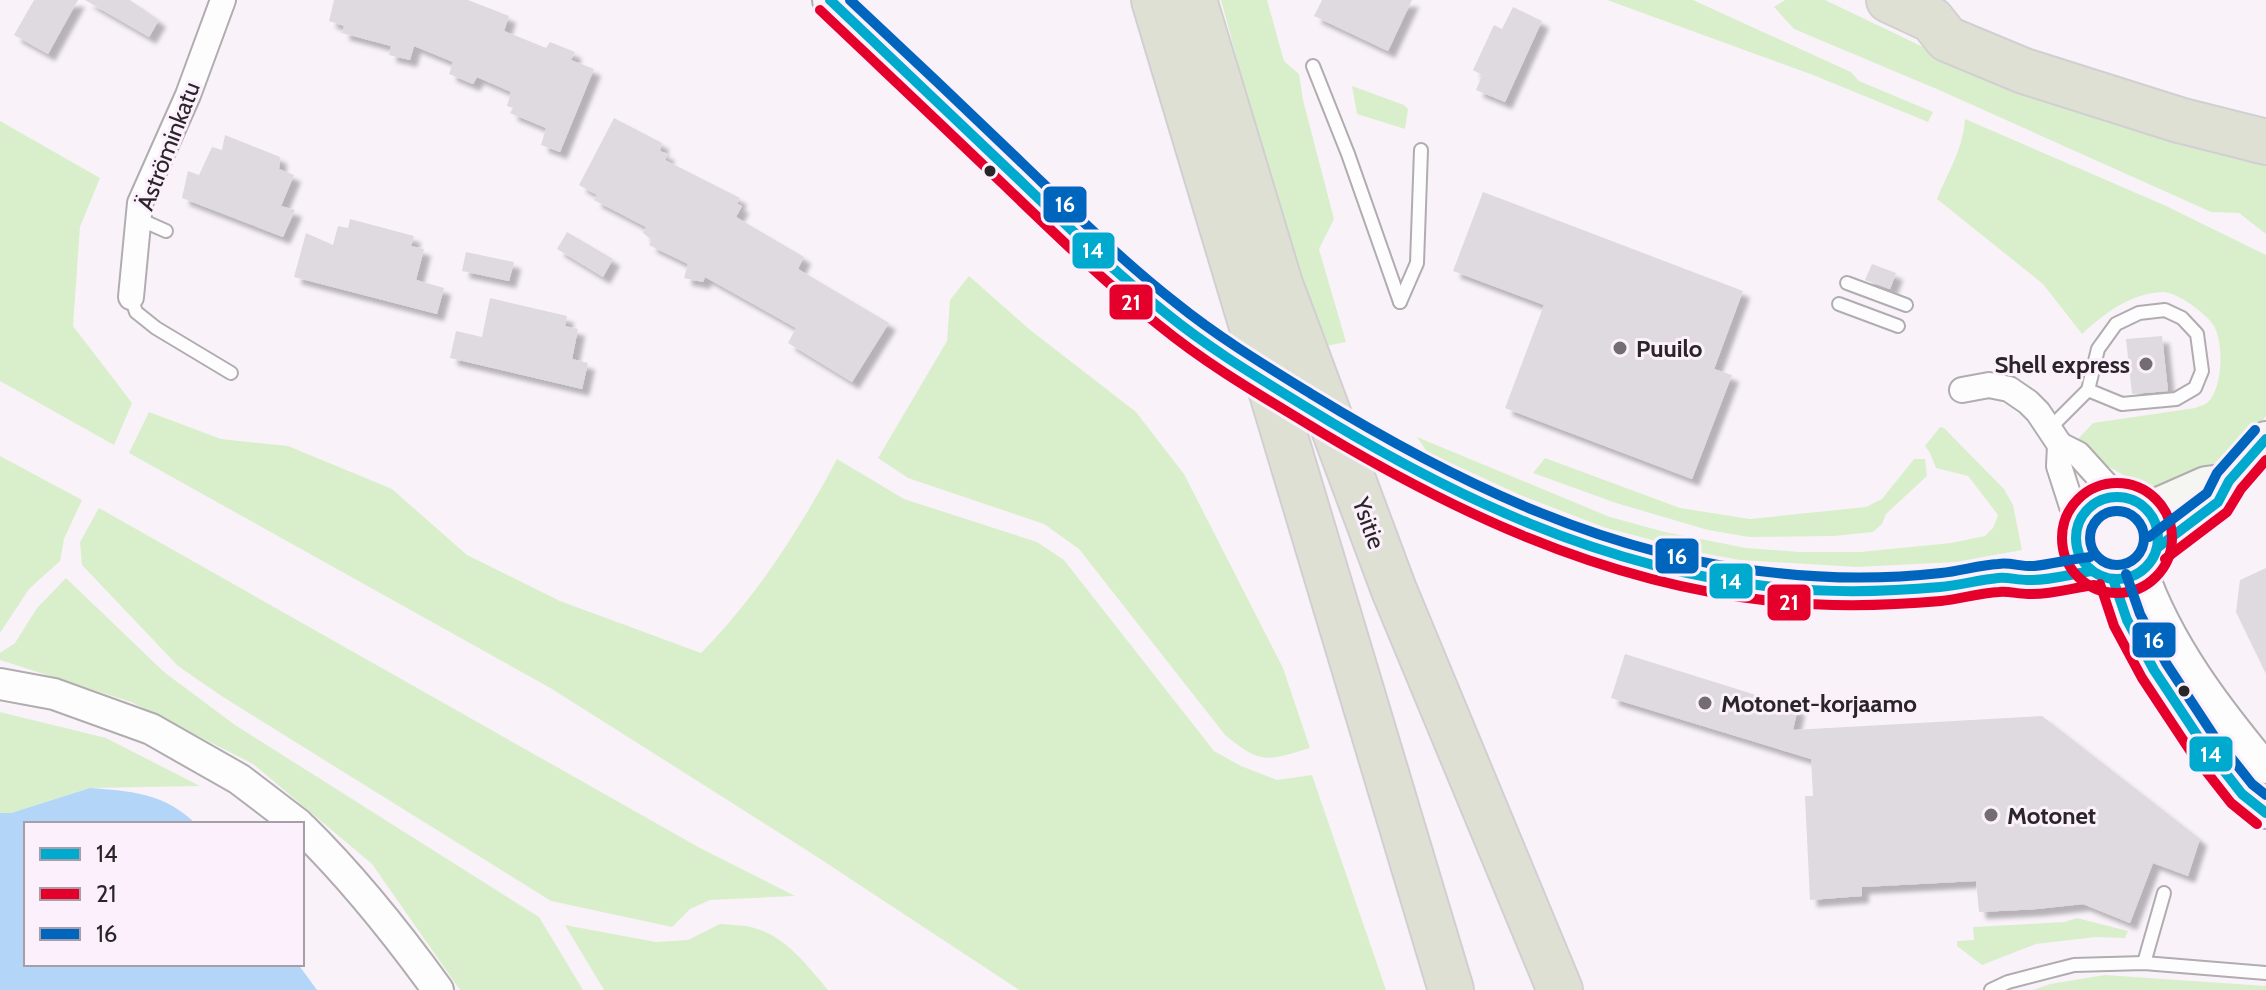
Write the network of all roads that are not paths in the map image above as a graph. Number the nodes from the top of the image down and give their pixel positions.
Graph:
1 (223, 0) edge
2 (830, 0) edge
3 (1154, 0) edge
4 (1194, 0) edge
5 (1889, 0) edge
6 (1932, 20) junction
7 (1313, 66) dead end
8 (2266, 115) edge
9 (2266, 142) edge
10 (1421, 150) dead end
11 (139, 219) junction
12 (166, 231) dead end
13 (1847, 283) dead end
14 (131, 297) joint
15 (1839, 304) dead end
16 (1906, 305) dead end
17 (1898, 326) dead end
18 (231, 373) dead end
19 (1962, 390) dead end
20 (2088, 390) junction
21 (2055, 437) junction
22 (2266, 439) edge
23 (2229, 481) junction
24 (2132, 504) junction
25 (2077, 530) junction
26 (2126, 567) junction
27 (2007, 577) junction
28 (0, 684) edge
29 (2266, 768) edge
30 (2266, 813) edge
31 (295, 822) edge
32 (304, 830) edge
33 (2164, 893) dead end
34 (2144, 963) junction
35 (2266, 973) edge
36 (438, 990) edge
37 (1451, 990) edge
38 (1560, 990) edge
39 (1991, 990) edge

1 - 11 street, Äströminkatu
2 - 27 main road, bridge
3 - 37 highway
4 - 38 highway, Ysitie
5 - 6 highway
6 - 8 highway
6 - 9 highway
7 - 10 lane
11 - 12 lane
11 - 14 street, Äströminkatu
13 - 16 lane
14 - 18 lane
15 - 17 lane
19 - 21 street
20 - 20 lane
20 - 21 lane
21 - 24 street
21 - 25 street
22 - 23 main road
23 - 24 main road
23 - 26 main road
24 - 25 main road
24 - 26 main road
25 - 26 main road
25 - 27 main road
26 - 27 main road
26 - 29 street
26 - 30 street
28 - 31 street
32 - 36 street
33 - 34 lane
34 - 35 lane
34 - 39 lane

